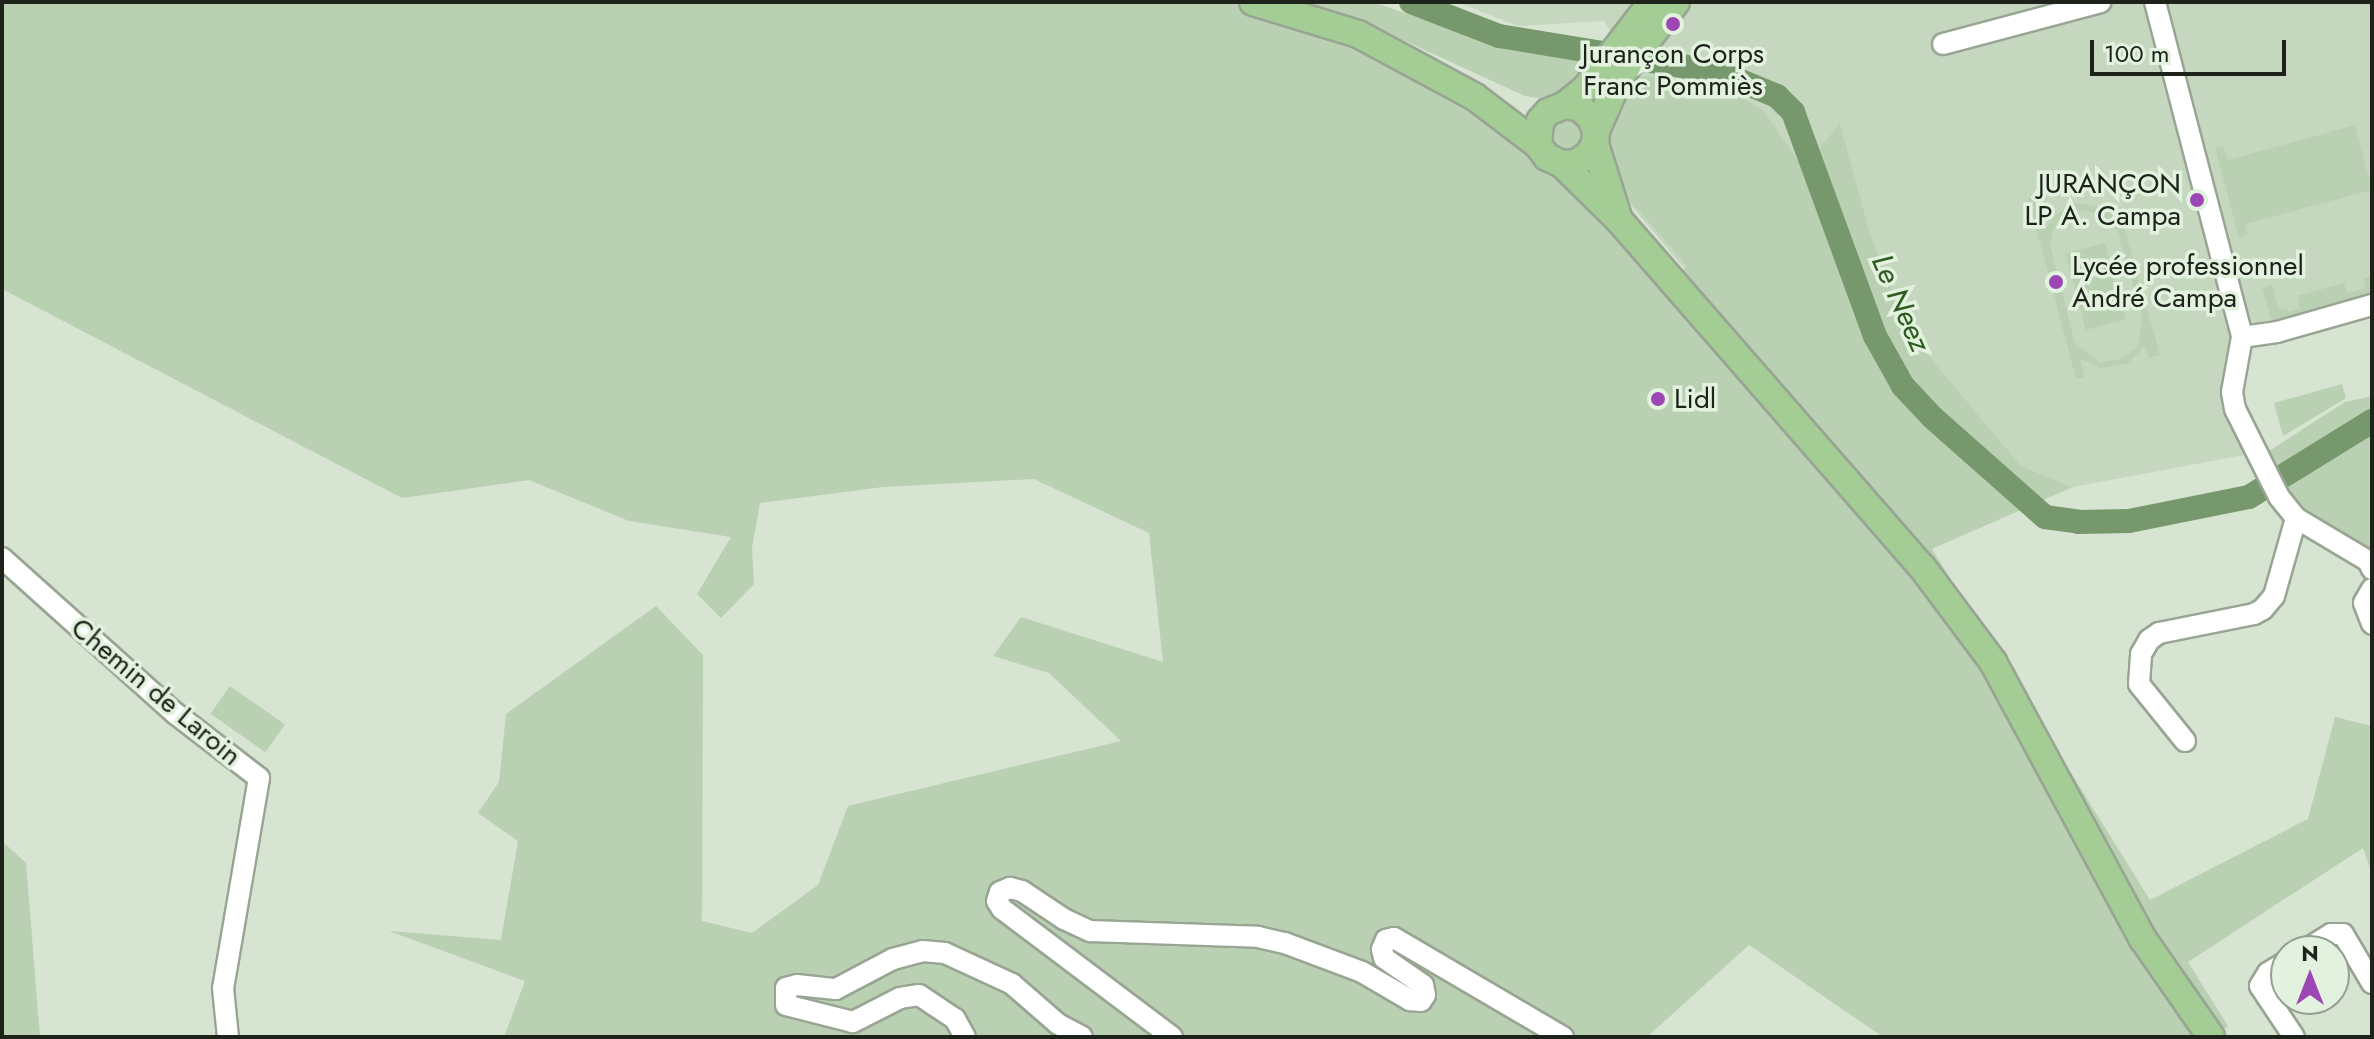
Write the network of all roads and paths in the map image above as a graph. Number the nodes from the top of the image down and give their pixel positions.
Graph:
1 (1253, 2) edge
2 (1652, 2) edge
3 (1676, 2) edge
4 (2101, 2) edge
5 (2155, 2) edge
6 (1632, 42) junction
7 (1943, 44) dead end
8 (1610, 74) junction
9 (1475, 97) junction
10 (1556, 108) junction
11 (1595, 138) junction
12 (1538, 145) junction
13 (1562, 164) junction
14 (1619, 220) junction
15 (2372, 305) edge
16 (2242, 337) junction
17 (2296, 518) junction
18 (2, 558) edge
19 (2372, 569) edge
20 (2372, 589) edge
21 (2372, 624) edge
22 (2185, 741) dead end
23 (2350, 946) edge
24 (2270, 972) edge
25 (2372, 983) edge
26 (2270, 1001) edge
27 (2279, 1015) edge
28 (228, 1037) edge
29 (965, 1037) edge
30 (1082, 1037) edge
31 (1172, 1037) edge
32 (1563, 1037) edge
33 (2211, 1037) edge
34 (2294, 1037) edge

1 - 9 main road
2 - 6 main road
3 - 6 main road
4 - 7 street
5 - 16 street
6 - 8 main road
8 - 10 main road
8 - 11 main road
9 - 10 main road
9 - 12 main road
10 - 11 main road
10 - 12 main road
11 - 13 main road
11 - 14 main road
12 - 13 main road
13 - 14 main road
14 - 33 main road
15 - 16 street
16 - 17 street
17 - 19 street
17 - 22 street
18 - 28 street, Chemin de Laroin
20 - 21 street
23 - 25 street
24 - 26 street
27 - 34 street
29 - 30 street
31 - 32 street

